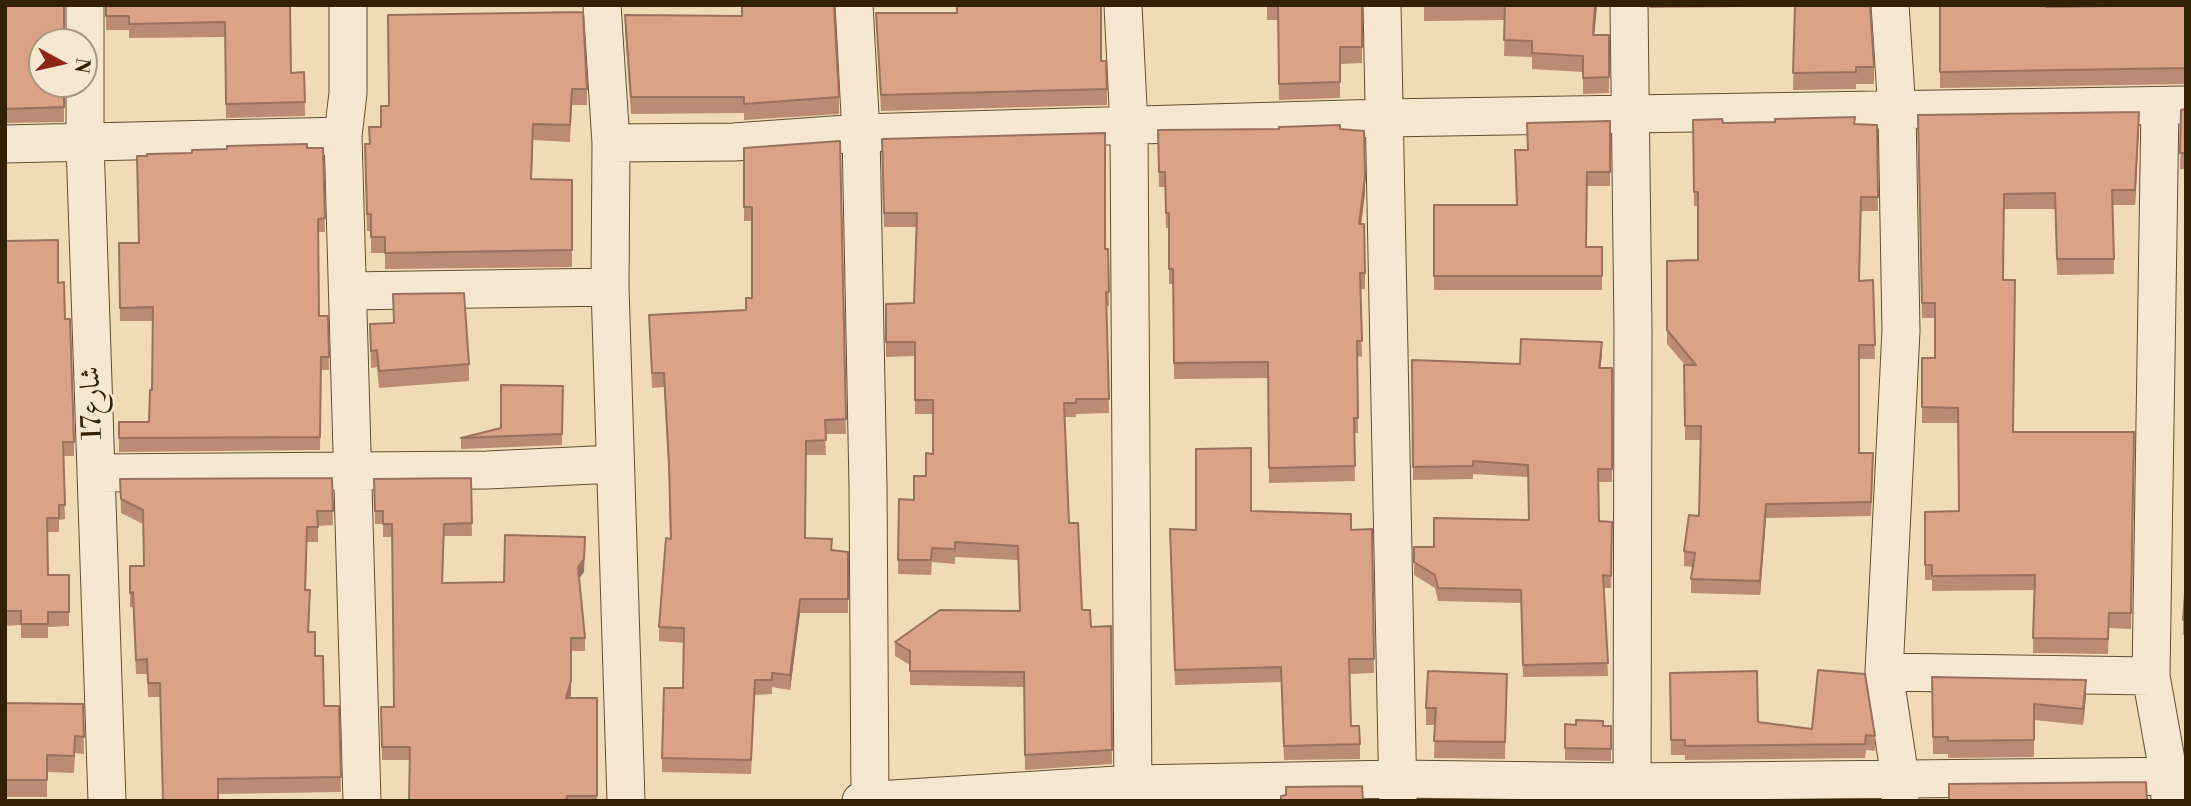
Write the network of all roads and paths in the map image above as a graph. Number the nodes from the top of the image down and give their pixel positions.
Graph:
1 (85, 5) edge
2 (376, 5) edge
3 (602, 5) edge
4 (854, 5) edge
5 (1123, 5) edge
6 (1382, 5) edge
7 (1629, 5) edge
8 (1890, 5) edge
9 (348, 6) edge
10 (2173, 106) edge
11 (1897, 111) junction
12 (1632, 115) junction
13 (1384, 118) junction
14 (1129, 127) junction
15 (861, 133) junction
16 (343, 136) junction
17 (85, 143) junction
18 (611, 143) junction
19 (5, 144) edge
20 (610, 287) junction
21 (349, 291) junction
22 (615, 464) junction
23 (354, 471) junction
24 (96, 472) junction
25 (1884, 672) junction
26 (2151, 676) junction
27 (2175, 785) edge
28 (1398, 790) edge
29 (1900, 790) edge
30 (1133, 792) edge
31 (1632, 792) edge
32 (870, 800) edge
33 (107, 801) edge
34 (362, 801) edge
35 (626, 801) edge
36 (861, 801) edge

1 - 17 street, شارع17
2 - 9 street
3 - 18 street
4 - 15 street
5 - 14 street
6 - 13 street
7 - 12 street
8 - 11 street
9 - 16 street
10 - 11 street
10 - 26 street
11 - 12 street
11 - 25 street
12 - 13 street
12 - 31 street
13 - 14 street
13 - 28 street
14 - 15 street
14 - 30 street
15 - 18 street
15 - 32 street
16 - 17 street
16 - 21 street
17 - 19 street
17 - 24 street, شارع17
18 - 20 street
20 - 21 street
20 - 22 street
21 - 23 street
22 - 23 street
22 - 35 street
23 - 24 street
23 - 34 street
24 - 33 street, شارع17
25 - 26 street
25 - 29 street
26 - 27 street
27 - 29 street
28 - 30 street
28 - 31 street
29 - 31 street
30 - 32 street
32 - 36 street

